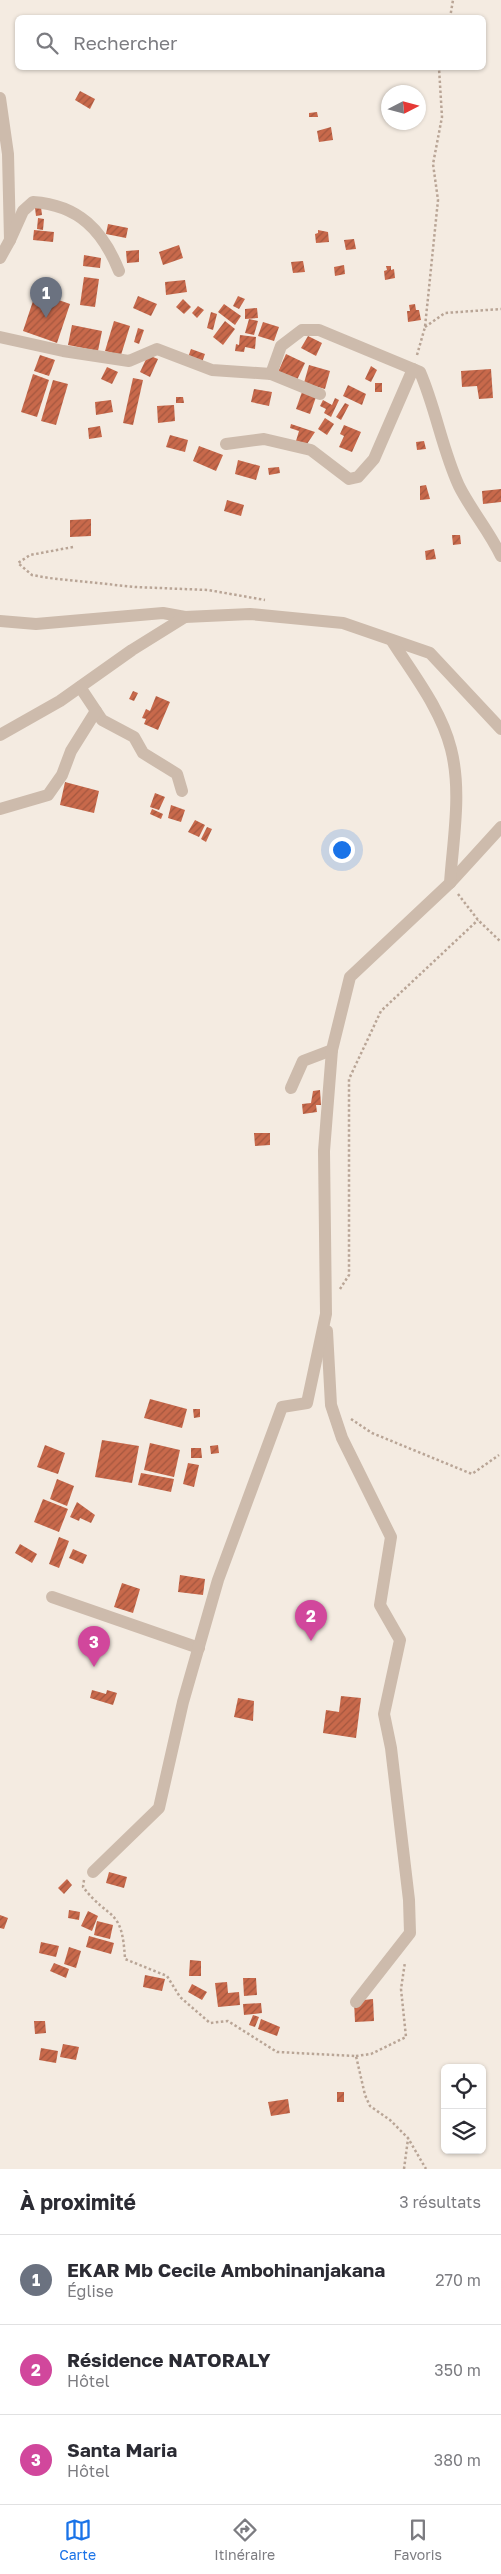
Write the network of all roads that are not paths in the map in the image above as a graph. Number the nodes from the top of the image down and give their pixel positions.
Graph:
1 (0, 98) edge
2 (10, 240) junction
3 (0, 258) edge
4 (119, 271) dead end
5 (0, 337) edge
6 (413, 369) junction
7 (271, 374) junction
8 (320, 394) dead end
9 (226, 444) dead end
10 (501, 556) edge
11 (185, 617) junction
12 (0, 620) edge
13 (392, 640) junction
14 (80, 687) junction
15 (96, 711) junction
16 (501, 729) edge
17 (0, 735) edge
18 (182, 791) dead end
19 (0, 809) edge
20 (501, 827) edge
21 (450, 883) junction
22 (332, 1050) junction
23 (291, 1088) dead end
24 (326, 1314) junction
25 (52, 1597) dead end
26 (199, 1648) junction
27 (93, 1872) road end
28 (356, 2002) dead end

1 - 2 street
2 - 3 street
2 - 4 street
5 - 7 street
6 - 7 street
6 - 9 street
6 - 10 street
7 - 8 street
11 - 12 street
11 - 13 street
11 - 14 street
13 - 16 street
13 - 21 street
14 - 15 street
14 - 17 street
15 - 18 street
15 - 19 street
20 - 21 street
21 - 22 street
22 - 23 street
22 - 24 street
24 - 26 street
24 - 28 street
25 - 26 street
26 - 27 street

